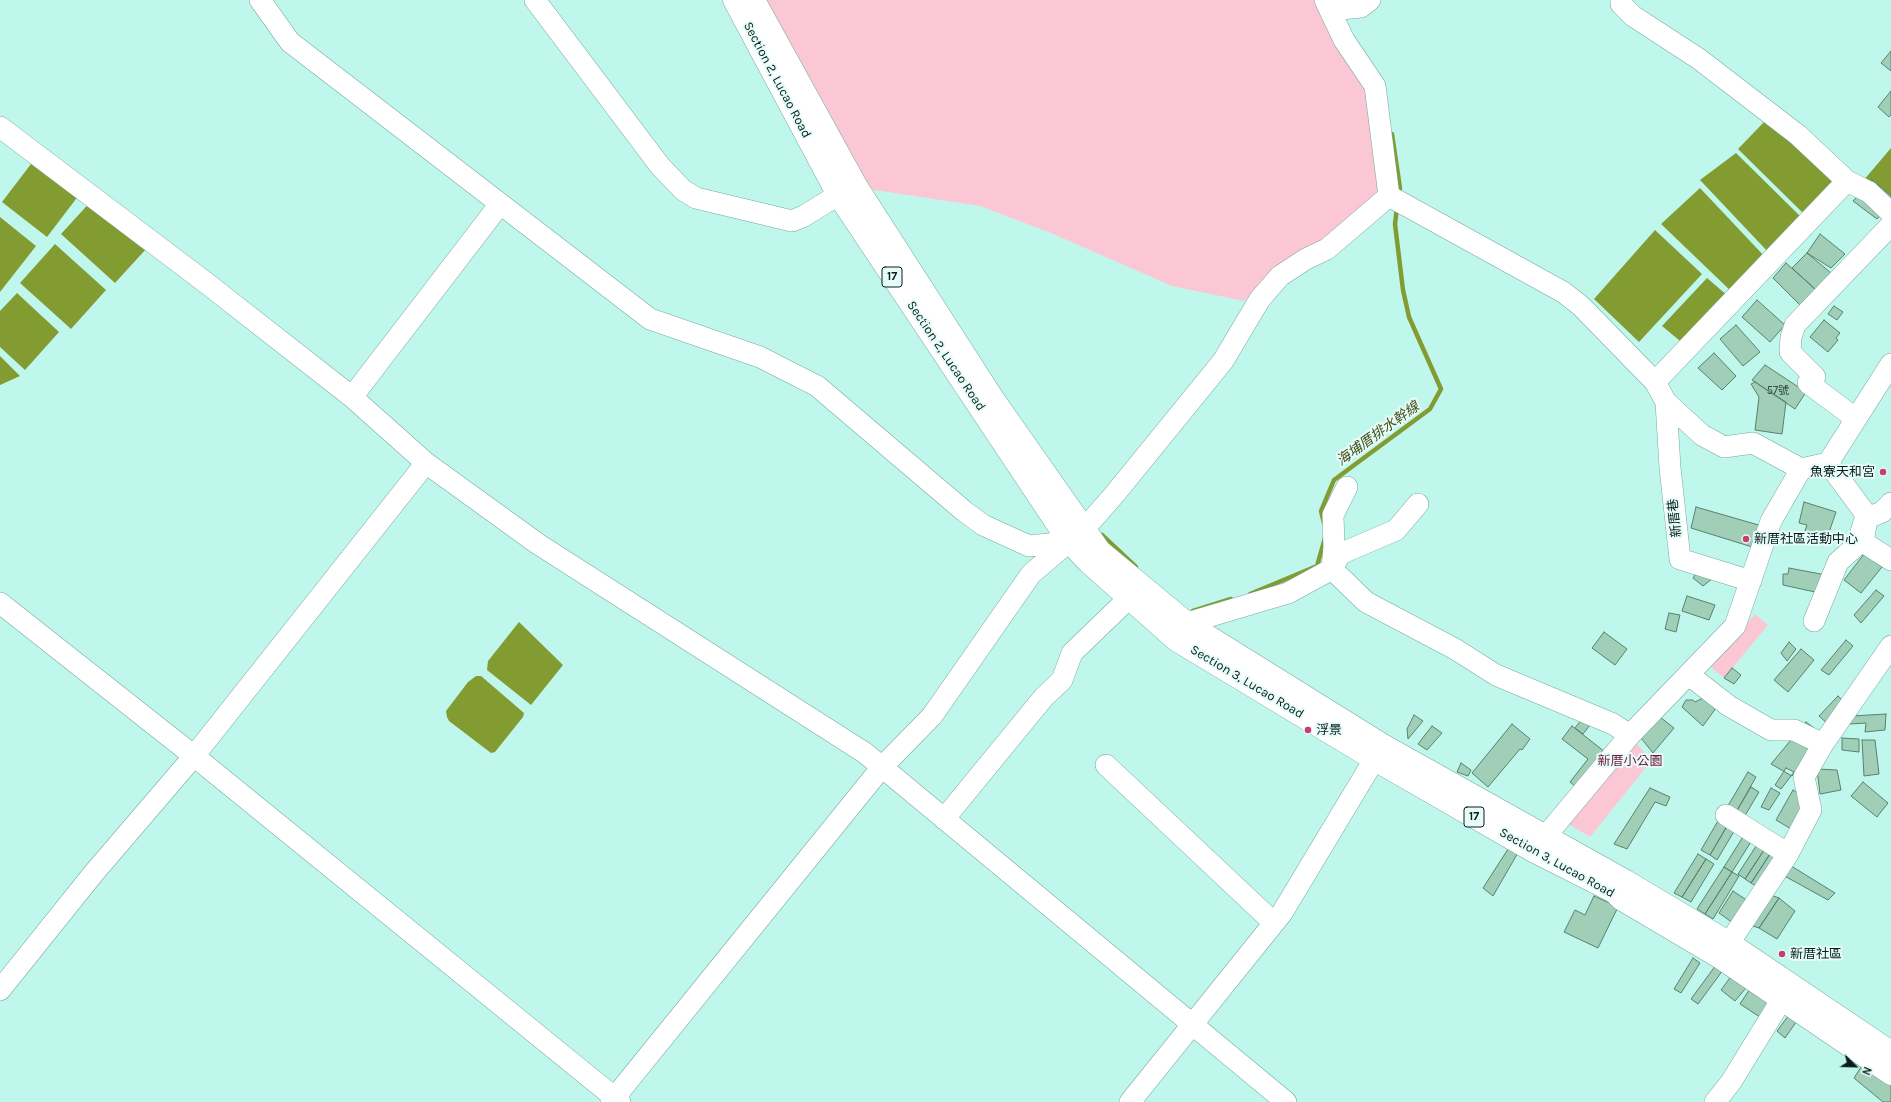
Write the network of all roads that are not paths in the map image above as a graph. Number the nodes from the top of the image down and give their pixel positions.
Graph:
1 (260, 0) edge
2 (535, 0) edge
3 (734, 0) edge
4 (754, 0) edge
5 (1370, 0) edge
6 (1621, 0) edge
7 (1328, 5) edge
8 (0, 127) edge
9 (1847, 181) junction
10 (838, 195) junction
11 (1390, 196) junction
12 (500, 204) junction
13 (1891, 213) edge
14 (1891, 224) edge
15 (1891, 364) edge
16 (1655, 382) junction
17 (352, 397) junction
18 (1666, 402) junction
19 (1856, 418) junction
20 (426, 463) junction
21 (1828, 463) junction
22 (1801, 469) junction
23 (1347, 487) dead end
24 (1891, 503) edge
25 (1418, 504) dead end
26 (1865, 518) junction
27 (1077, 535) junction
28 (1891, 560) edge
29 (1332, 569) junction
30 (1751, 581) junction
31 (1129, 598) junction
32 (0, 603) edge
33 (1814, 621) dead end
34 (1182, 631) junction
35 (1891, 646) edge
36 (1689, 675) junction
37 (1630, 735) junction
38 (1822, 744) junction
39 (1379, 753) junction
40 (194, 756) junction
41 (1106, 765) dead end
42 (882, 767) junction
43 (1726, 815) dead end
44 (944, 819) junction
45 (1539, 844) junction
46 (1788, 854) junction
47 (1274, 923) junction
48 (1724, 950) junction
49 (0, 990) edge
50 (1786, 991) junction
51 (1192, 1026) junction
52 (1891, 1052) edge
53 (1891, 1074) edge
54 (615, 1101) edge
55 (1130, 1102) edge
56 (1286, 1102) edge
57 (1714, 1102) edge

1 - 12 street
2 - 10 street
3 - 10 main road, Section 2, Lucao Road / 17
4 - 27 main road, Section 2, Lucao Road / 17
5 - 7 street
6 - 9 street
7 - 11 street
8 - 17 street
9 - 13 street
9 - 16 street
10 - 27 main road, Section 2, Lucao Road / 17
11 - 16 street
11 - 27 street
12 - 17 street
12 - 27 street
14 - 19 street
15 - 19 street
16 - 18 street
17 - 20 street
18 - 22 street
18 - 30 street, 新厝巷
19 - 21 street
20 - 40 street
20 - 42 street
21 - 22 street
21 - 26 street
22 - 30 street
23 - 29 street
24 - 26 street
25 - 29 street
26 - 28 street
26 - 33 street
27 - 31 main road, Section 3, Lucao Road / 17
27 - 34 main road, Section 3, Lucao Road / 17
27 - 42 street
29 - 34 street
29 - 37 street
30 - 36 street
31 - 34 main road, Section 3, Lucao Road / 17
31 - 44 street
32 - 40 street
34 - 39 main road, Section 3, Lucao Road / 17
35 - 38 street
36 - 37 street
36 - 38 street
37 - 45 street
38 - 46 street
39 - 45 main road, Section 3, Lucao Road / 17
39 - 47 street
40 - 49 street
40 - 54 street
41 - 47 street
42 - 44 street
42 - 54 street
43 - 46 street
44 - 51 street
45 - 48 main road, Section 3, Lucao Road / 17
46 - 48 street
47 - 51 street
48 - 50 main road, Section 3, Lucao Road / 17
50 - 52 main road, Section 3, Lucao Road / 17
50 - 53 main road, Section 3, Lucao Road / 17
50 - 57 street
51 - 55 street
51 - 56 street

